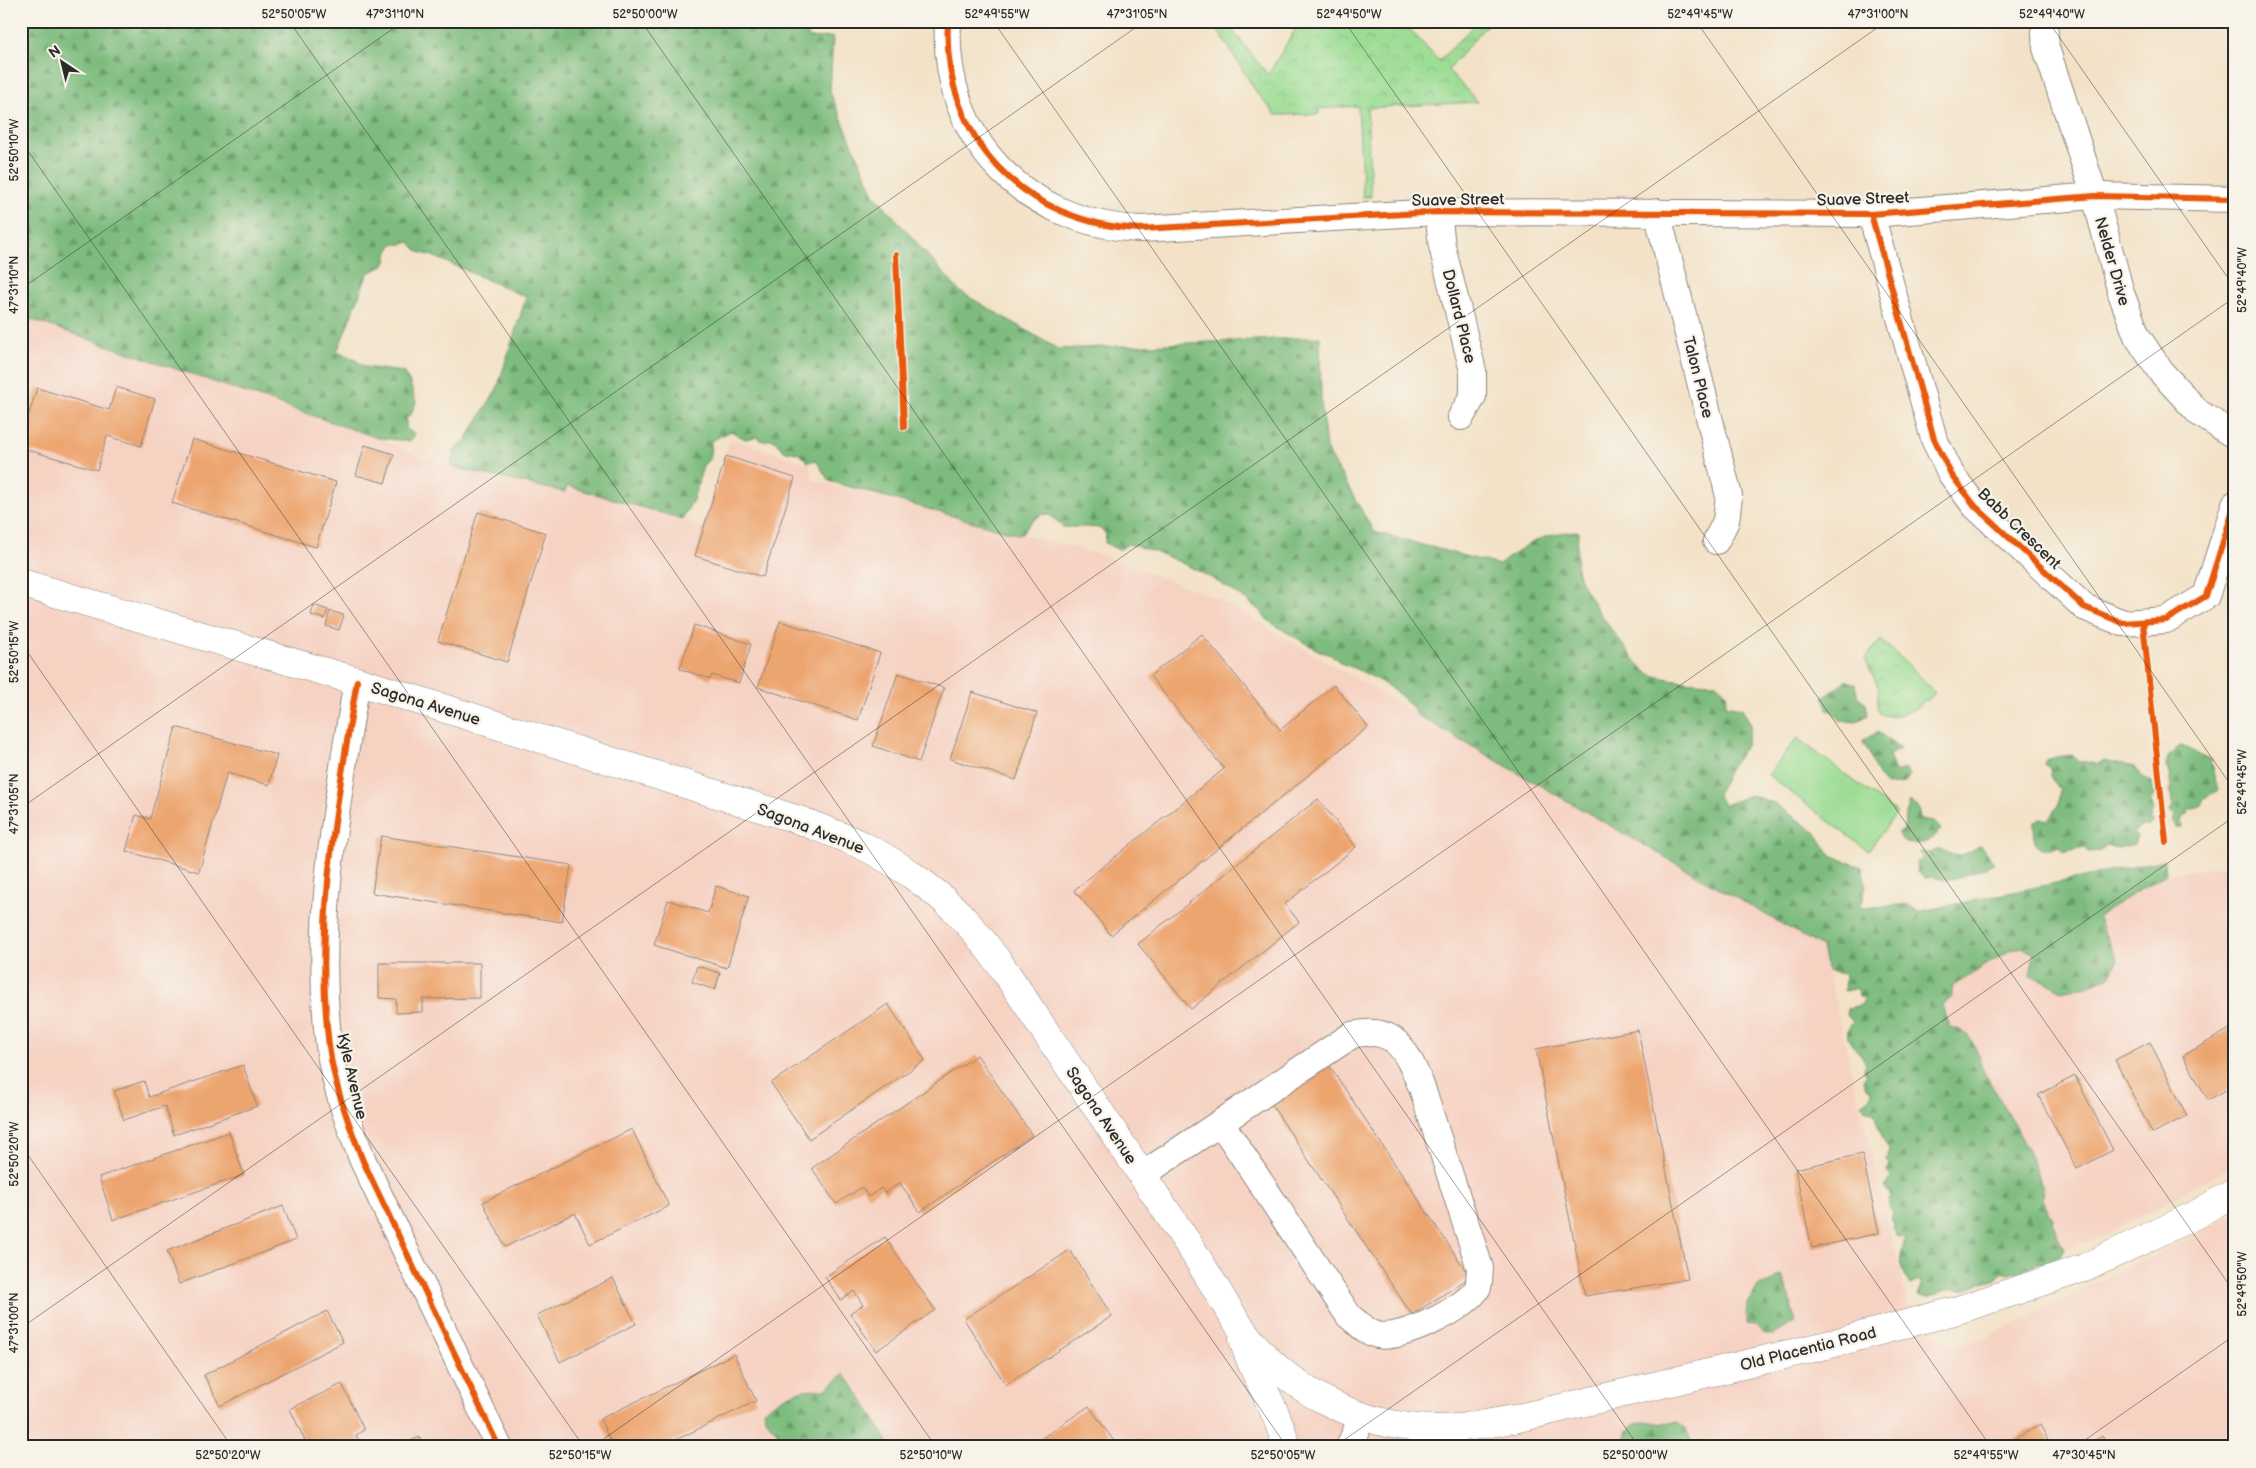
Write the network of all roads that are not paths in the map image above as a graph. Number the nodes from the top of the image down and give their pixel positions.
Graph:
1 (948, 21) edge
2 (2044, 21) edge
3 (2094, 196) junction
4 (2235, 199) edge
5 (1438, 212) junction
6 (1657, 212) junction
7 (1871, 214) junction
8 (1461, 417) dead end
9 (2235, 436) edge
10 (2235, 504) edge
11 (1716, 541) dead end
12 (21, 583) edge
13 (356, 681) junction
14 (1221, 1123) junction
15 (1142, 1175) junction
16 (2235, 1192) edge
17 (1239, 1326) junction
18 (1362, 1417) junction
19 (1514, 1419) junction
20 (499, 1447) edge
21 (1286, 1447) edge
22 (1349, 1447) edge
23 (1451, 1447) edge

1 - 5 street, Suave Street
2 - 3 street, Nelder Drive
3 - 4 street, Suave Street
3 - 7 street, Suave Street
3 - 9 street, Nelder Drive
5 - 6 street, Suave Street
5 - 8 street, Dollard Place
6 - 7 street, Suave Street
6 - 11 street, Talon Place
7 - 10 street, Babb Crescent
12 - 13 main road, Sagona Avenue
13 - 15 main road, Sagona Avenue
13 - 20 street, Kyle Avenue
14 - 14 street
14 - 15 street
15 - 17 main road, Sagona Avenue
16 - 19 main road, Old Placentia Road
17 - 18 main road, Sagona Avenue
17 - 21 main road
18 - 19 main road, Old Placentia Road
18 - 22 street
19 - 23 main road

